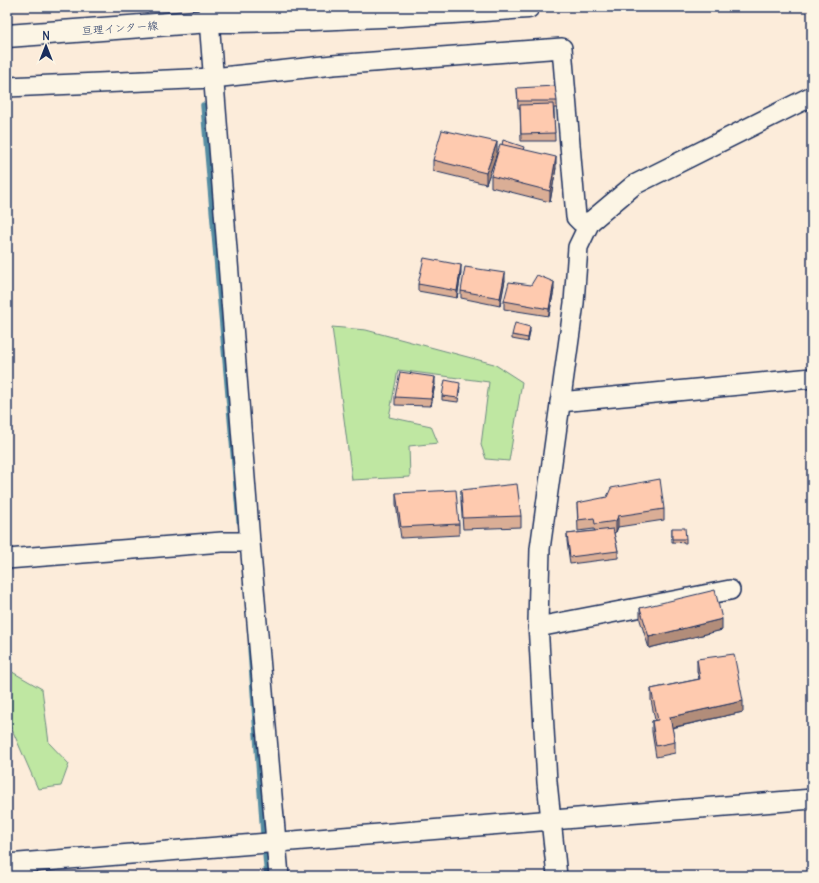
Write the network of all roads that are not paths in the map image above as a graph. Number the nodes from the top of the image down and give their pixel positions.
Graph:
1 (336, 7) edge
2 (528, 7) edge
3 (209, 14) edge
4 (7, 36) edge
5 (213, 78) junction
6 (7, 87) edge
7 (812, 96) edge
8 (590, 222) junction
9 (812, 378) edge
10 (560, 402) junction
11 (250, 542) junction
12 (7, 559) edge
13 (730, 590) dead end
14 (538, 627) junction
15 (812, 799) edge
16 (552, 821) junction
17 (276, 843) junction
18 (7, 864) edge
19 (279, 876) edge
20 (557, 876) edge

1 - 3 main road
2 - 3 main road
3 - 4 main road, 亘理インター線
3 - 5 street
5 - 6 street
5 - 8 street
5 - 11 street
7 - 8 street
8 - 10 street
9 - 10 street
10 - 14 street
11 - 12 street
11 - 17 street
13 - 14 street
14 - 16 street
15 - 16 street
16 - 17 street
16 - 20 street
17 - 18 street
17 - 19 street

